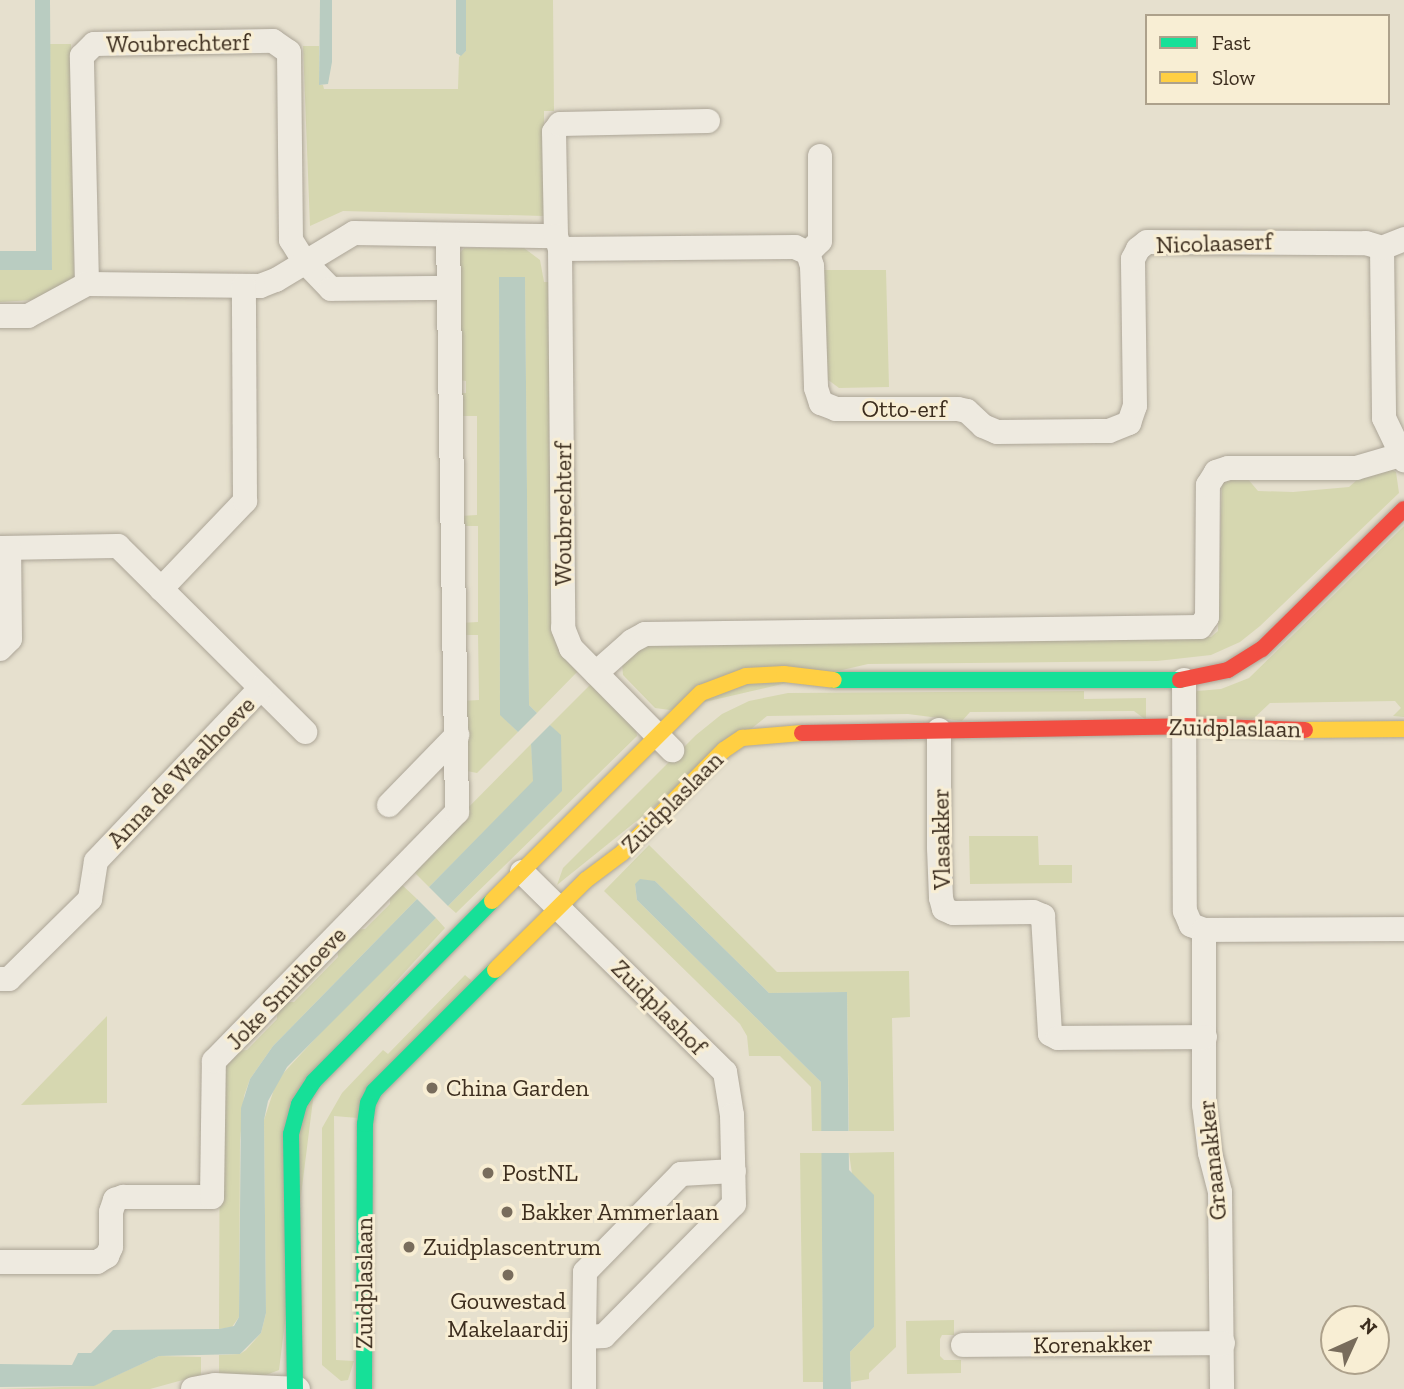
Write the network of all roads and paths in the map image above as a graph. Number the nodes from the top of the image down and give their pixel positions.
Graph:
1 (708, 121) dead end
2 (820, 156) dead end
3 (448, 235) junction
4 (558, 242) junction
5 (1393, 243) edge
6 (808, 253) junction
7 (305, 262) junction
8 (88, 284) junction
9 (244, 286) junction
10 (448, 288) junction
11 (0, 316) edge
12 (1129, 423) joint
13 (1403, 456) edge
14 (1404, 509) edge
15 (4, 548) edge
16 (161, 589) junction
17 (0, 649) edge
18 (596, 673) junction
19 (838, 680) junction
20 (1184, 680) junction
21 (261, 688) junction
22 (763, 691) dead end
23 (1185, 726) junction
24 (1404, 729) edge
25 (939, 730) junction
26 (305, 732) dead end
27 (457, 735) junction
28 (668, 747) junction
29 (389, 805) dead end
30 (533, 882) junction
31 (558, 907) junction
32 (1404, 929) edge
33 (1204, 930) junction
34 (0, 979) edge
35 (1205, 1037) junction
36 (734, 1171) junction
37 (0, 1262) edge
38 (584, 1337) junction
39 (1223, 1343) junction
40 (963, 1345) dead end
41 (584, 1388) edge
42 (193, 1389) edge
43 (296, 1389) edge
44 (358, 1389) edge
45 (364, 1389) edge
46 (1222, 1389) edge

1 - 4 street, Woubrechterf
2 - 6 street, Otto-erf
3 - 4 street
3 - 7 street
3 - 10 street
4 - 6 street
4 - 18 street, Woubrechterf
5 - 12 street, Nicolaaserf
5 - 13 street, Nicolaaserf
6 - 12 street, Otto-erf
7 - 8 street, Woubrechterf
7 - 9 street
7 - 10 street, Woubrechterf
8 - 9 street
8 - 11 street
9 - 16 street
10 - 27 street
13 - 18 street
14 - 20 street, Zuidplaslaan
15 - 16 street
15 - 17 street
16 - 21 street
18 - 28 street, Woubrechterf
19 - 20 street, Zuidplaslaan
19 - 22 street, Zuidplaslaan
19 - 28 street, Zuidplaslaan
20 - 23 street
21 - 26 street
21 - 34 street, Anna de Waalhoeve
23 - 24 street, Zuidplaslaan
23 - 25 street, Zuidplaslaan
23 - 33 street
25 - 31 street, Zuidplaslaan
25 - 35 street, Vlasakker
27 - 29 street
27 - 37 street, Joke Smithoeve
28 - 30 street, Zuidplaslaan
30 - 31 street, Zuidplashof
30 - 43 street, Zuidplaslaan
31 - 36 street, Zuidplashof
31 - 45 street, Zuidplaslaan
32 - 33 street
33 - 35 street, Graanakker
35 - 39 street, Graanakker
36 - 38 street, Zuidplashof
36 - 38 street
38 - 41 street
39 - 40 street, Korenakker
39 - 46 street, Graanakker
42 - 43 street
44 - 45 street

